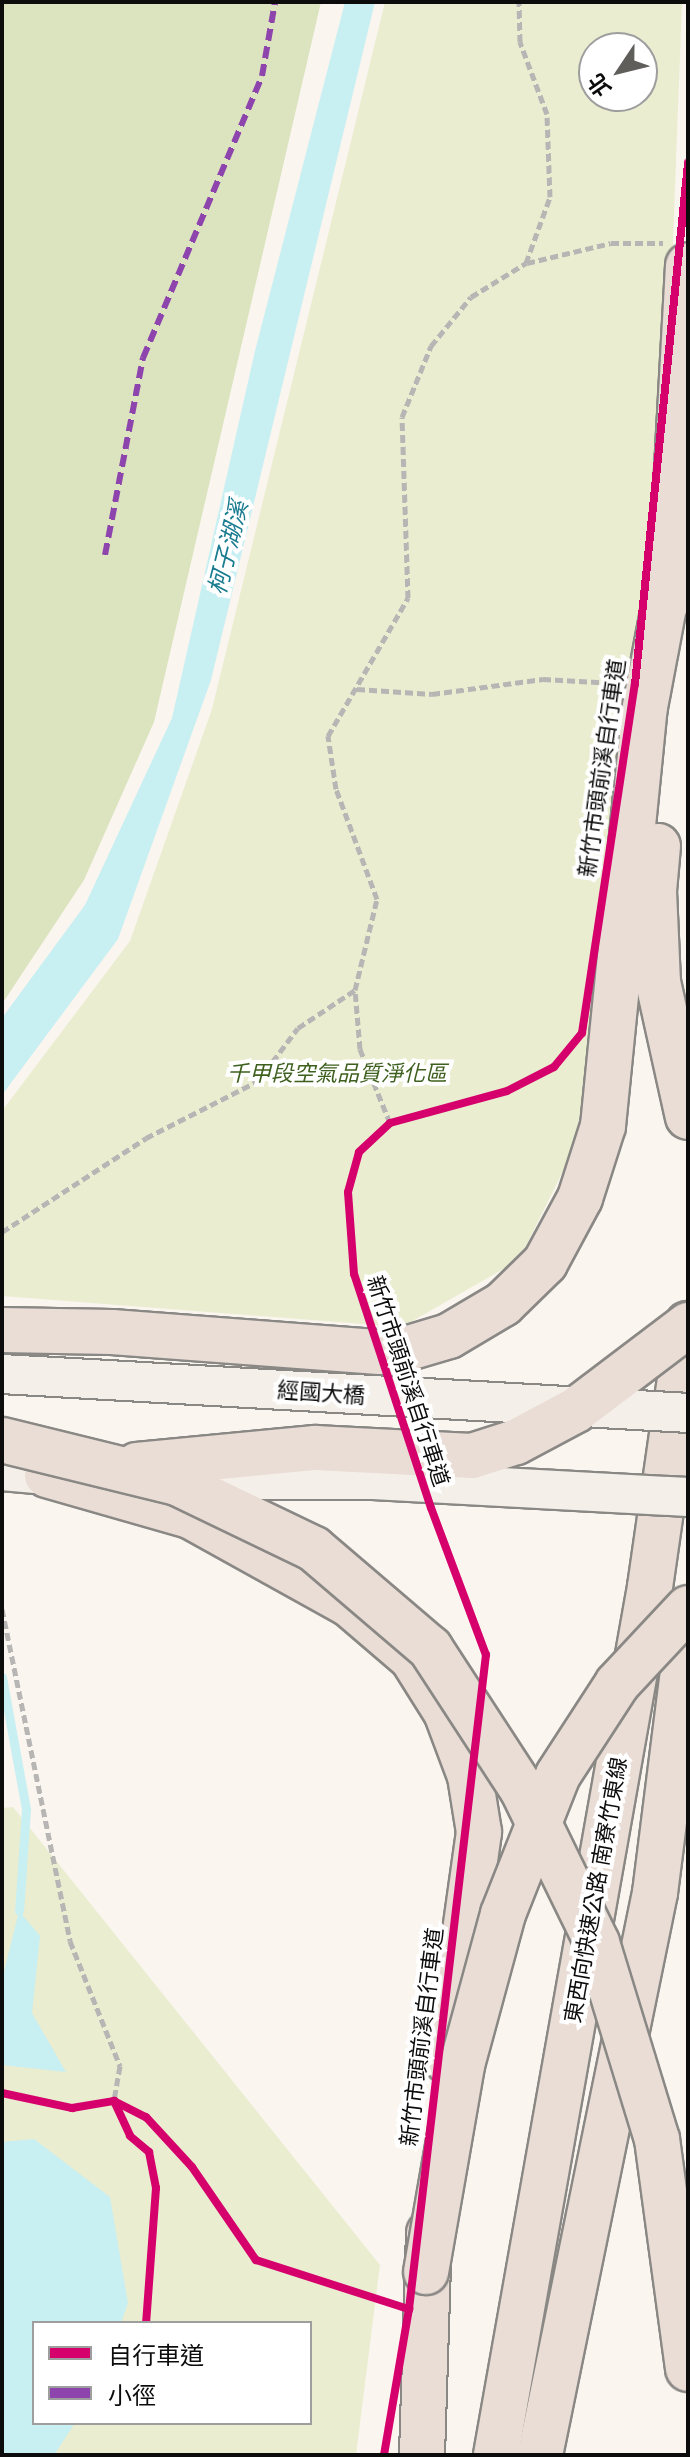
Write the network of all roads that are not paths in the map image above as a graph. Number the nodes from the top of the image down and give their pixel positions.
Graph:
1 (683, 254) edge
2 (671, 569) junction
3 (688, 1117) edge
4 (688, 1325) edge
5 (2, 1330) edge
6 (2, 1374) edge
7 (576, 1410) junction
8 (688, 1413) edge
9 (2, 1440) edge
10 (2, 1471) edge
11 (47, 1475) junction
12 (688, 1497) edge
13 (688, 1608) edge
14 (688, 1631) edge
15 (426, 2272) junction
16 (688, 2369) edge
17 (422, 2455) edge
18 (496, 2455) edge
19 (540, 2455) edge

1 - 2 highway
2 - 3 highway
2 - 5 highway
4 - 7 highway, bridge
4 - 18 highway, 東西向快速公路 南寮竹東線
6 - 7 main road, 經國大橋, bridge
7 - 8 main road, 經國大橋, bridge
7 - 11 highway, bridge
9 - 16 highway, bridge
10 - 11 main road
11 - 12 main road, bridge
11 - 15 highway, bridge
13 - 15 highway, bridge
14 - 19 highway
15 - 17 highway

